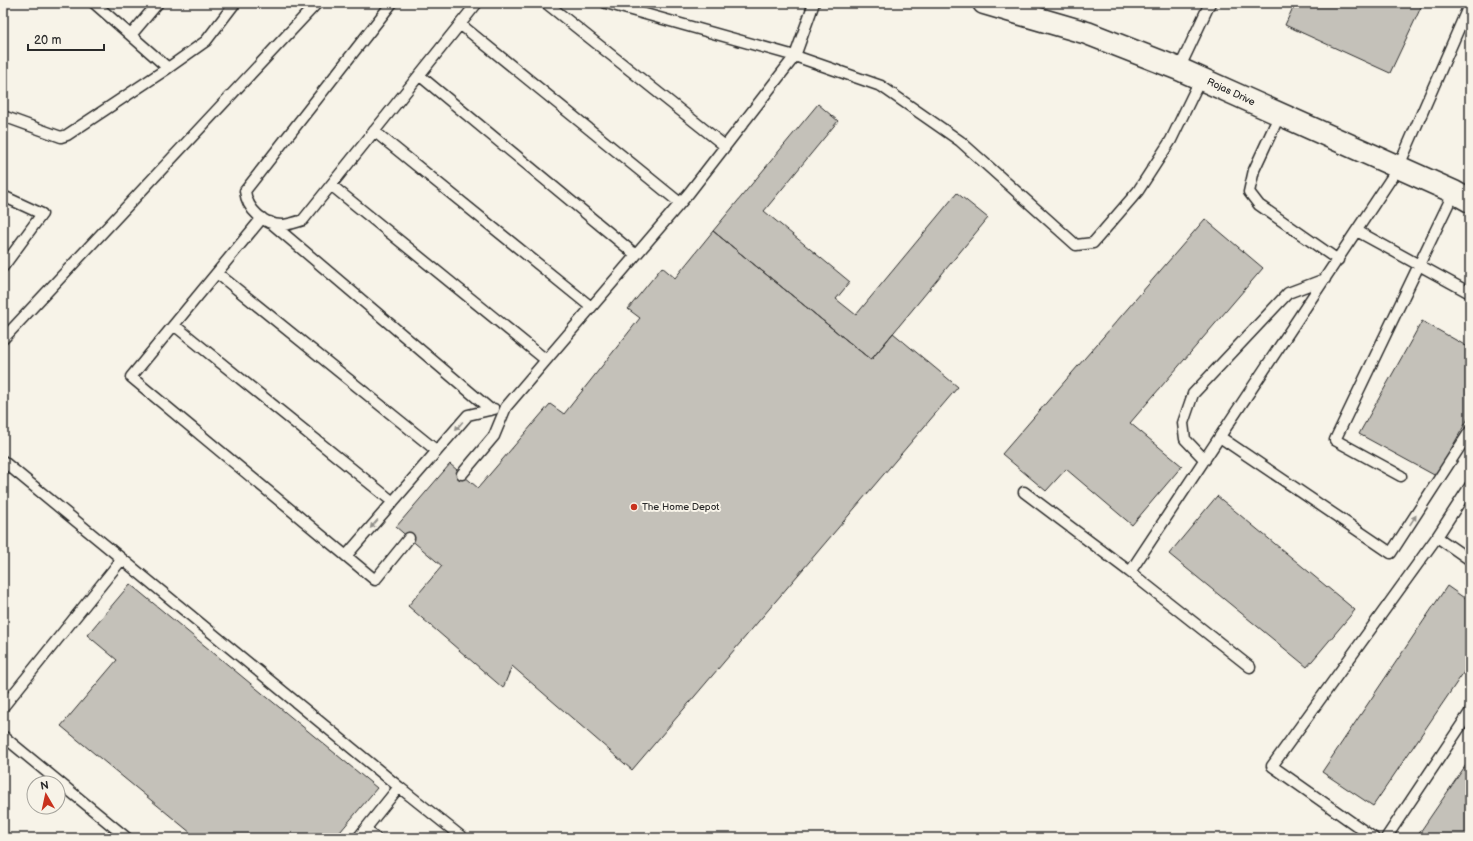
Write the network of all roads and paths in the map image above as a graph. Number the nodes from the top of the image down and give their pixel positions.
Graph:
1 (94, 3) edge
2 (158, 3) edge
3 (235, 3) edge
4 (317, 3) edge
5 (392, 3) edge
6 (477, 3) edge
7 (546, 3) edge
8 (606, 3) edge
9 (814, 3) edge
10 (984, 3) edge
11 (1210, 3) edge
12 (1470, 3) edge
13 (460, 24) junction
14 (131, 35) junction
15 (795, 56) junction
16 (168, 68) junction
17 (1179, 69) junction
18 (419, 75) junction
19 (1201, 78) junction
20 (1280, 114) junction
21 (3, 116) edge
22 (374, 131) junction
23 (725, 146) junction
24 (1398, 168) junction
25 (331, 185) junction
26 (3, 196) edge
27 (1466, 197) edge
28 (680, 203) junction
29 (266, 220) junction
30 (1357, 230) junction
31 (636, 254) junction
32 (1338, 260) junction
33 (1419, 264) junction
34 (3, 267) edge
35 (217, 273) junction
36 (1325, 279) junction
37 (1470, 293) edge
38 (591, 307) junction
39 (174, 325) junction
40 (3, 339) edge
41 (546, 360) junction
42 (506, 407) junction
43 (491, 410) junction
44 (1470, 431) edge
45 (1220, 437) junction
46 (437, 451) junction
47 (1205, 460) junction
48 (3, 461) edge
49 (462, 474) dead end
50 (1401, 476) dead end
51 (1470, 486) edge
52 (1024, 492) dead end
53 (393, 502) junction
54 (1436, 537) junction
55 (409, 538) dead end
56 (346, 556) junction
57 (122, 559) junction
58 (1470, 560) edge
59 (1130, 572) junction
60 (1250, 667) dead end
61 (3, 707) edge
62 (1470, 712) edge
63 (3, 736) edge
64 (400, 787) junction
65 (365, 829) junction
66 (127, 838) edge
67 (358, 838) edge
68 (376, 838) edge
69 (463, 838) edge
70 (1374, 838) edge
71 (1386, 838) edge

1 - 14 lane
2 - 14 lane
3 - 16 lane
4 - 40 lane
5 - 29 lane
6 - 13 lane
7 - 23 lane
8 - 15 lane
9 - 15 lane
10 - 17 main road, Rojas Drive
11 - 17 lane
12 - 24 lane
13 - 18 lane
13 - 28 lane
14 - 16 lane
15 - 19 lane
15 - 23 lane
16 - 21 lane
17 - 19 main road, Rojas Drive
18 - 22 lane
18 - 31 lane
19 - 20 main road, Rojas Drive
20 - 24 main road, Rojas Drive
20 - 32 lane
22 - 25 lane
22 - 38 lane
23 - 28 lane
24 - 27 main road, Rojas Drive
24 - 30 lane
25 - 29 lane
25 - 41 lane
26 - 34 lane
27 - 33 lane
28 - 31 lane
29 - 35 lane
29 - 43 lane
30 - 32 lane
30 - 33 lane
31 - 38 lane
32 - 36 lane
33 - 37 lane
33 - 50 lane
35 - 39 lane
35 - 46 lane
36 - 45 lane
36 - 47 lane
38 - 41 lane
39 - 53 lane
39 - 56 lane
41 - 42 lane
42 - 43 lane
42 - 49 lane
43 -> 46 lane
45 -> 44 lane
45 - 47 lane
46 - 53 lane
47 - 59 lane
48 - 57 lane
51 - 54 lane
52 - 59 lane
53 -> 56 lane
54 - 58 lane
54 - 70 lane
55 - 56 lane
57 - 61 lane
57 - 64 lane
59 - 60 lane
62 - 71 lane
63 - 66 lane
64 - 65 lane
64 - 69 lane
65 - 67 lane
65 - 68 lane

